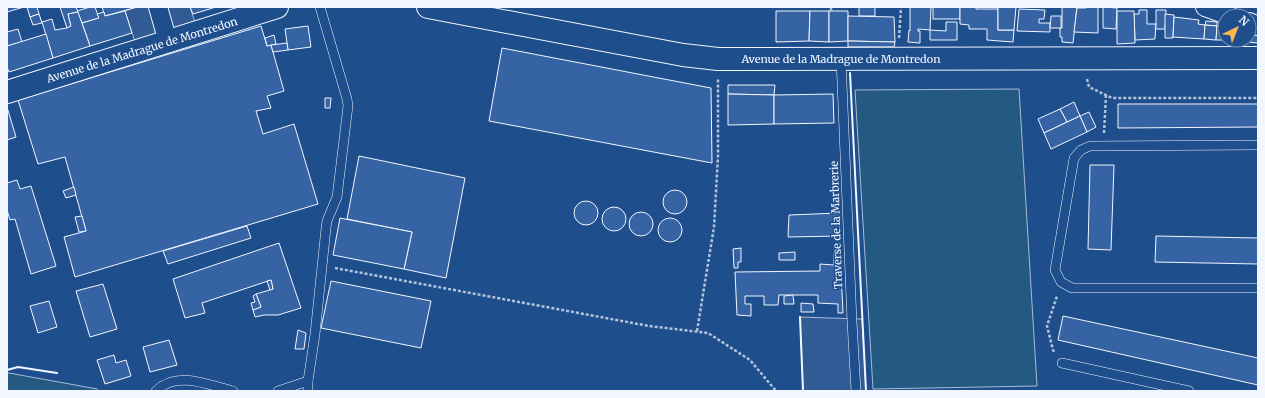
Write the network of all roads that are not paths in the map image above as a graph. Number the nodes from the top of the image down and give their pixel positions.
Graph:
1 (158, 7) edge
2 (276, 7) edge
3 (320, 7) edge
4 (428, 7) edge
5 (1205, 7) edge
6 (1217, 11) edge
7 (168, 42) junction
8 (841, 58) junction
9 (1258, 58) edge
10 (7, 92) edge
11 (1258, 145) edge
12 (1258, 288) edge
13 (1062, 363) road end
14 (308, 381) junction
15 (156, 391) edge
16 (232, 391) edge
17 (278, 391) edge
18 (308, 391) edge
19 (856, 391) edge
20 (1189, 391) edge

1 - 7 street
2 - 7 street, Avenue de la Madrague de Montredon
3 - 14 lane
4 - 8 street, Avenue de la Madrague de Montredon
5 - 6 street
7 - 10 street, Avenue de la Madrague de Montredon
8 - 9 street, Avenue de la Madrague de Montredon
8 - 19 lane, Traverse de la Marbrerie
11 - 12 lane
13 - 20 lane
14 - 17 lane
14 - 18 lane
15 - 16 lane

